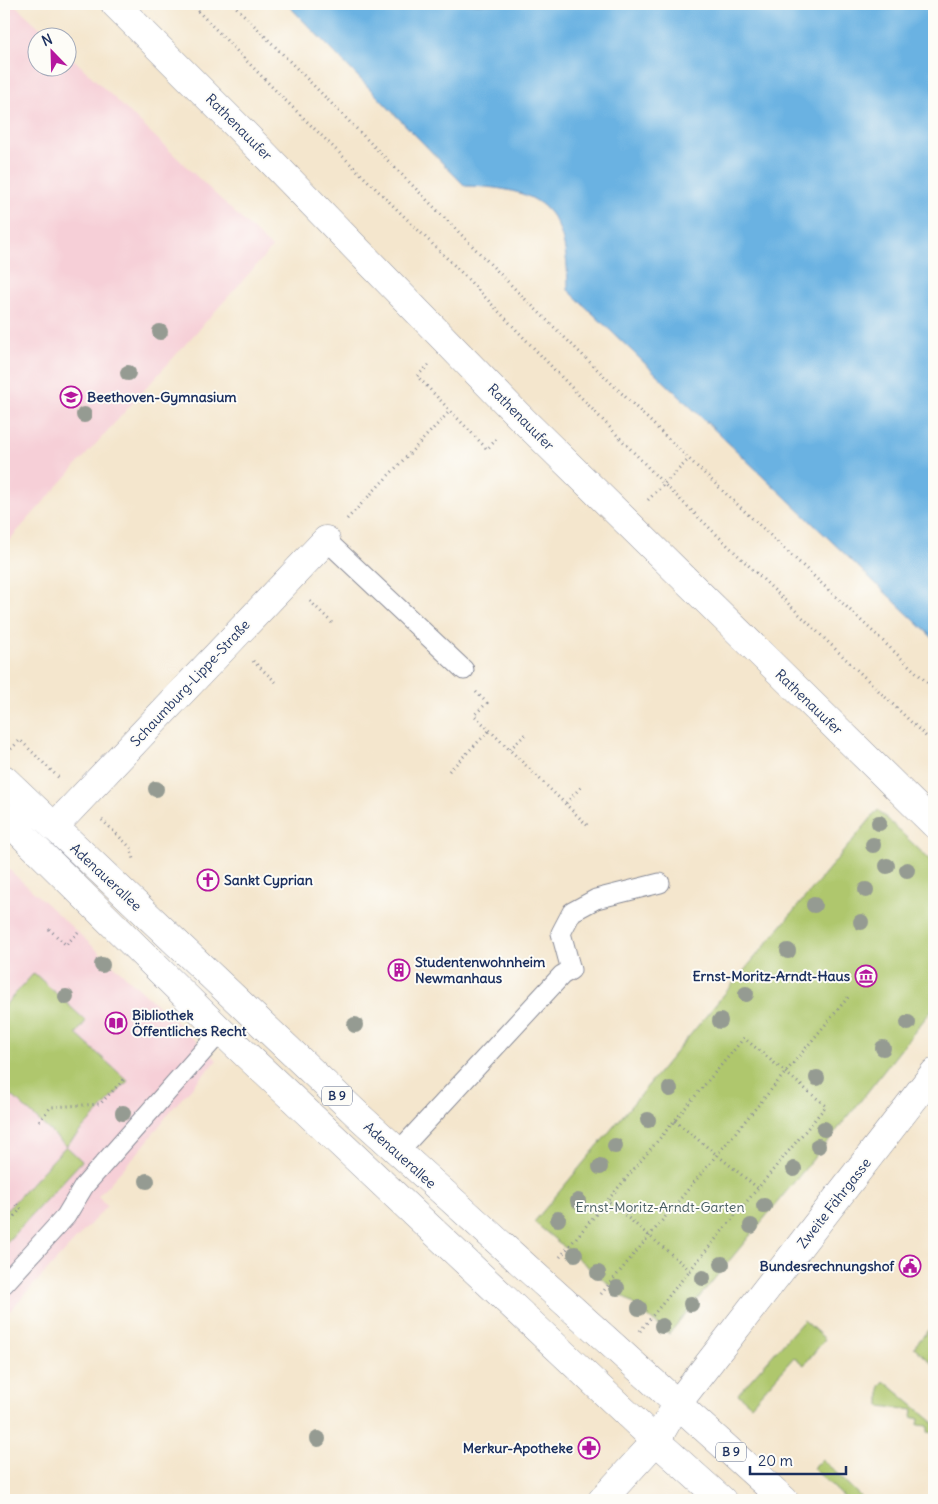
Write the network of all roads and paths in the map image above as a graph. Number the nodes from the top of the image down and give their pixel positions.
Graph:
1 (115, 4) edge
2 (191, 4) edge
3 (233, 4) edge
4 (430, 364) dead end
5 (450, 411) junction
6 (500, 436) dead end
7 (689, 459) junction
8 (664, 484) junction
9 (368, 498) dead end
10 (626, 522) junction
11 (326, 540) joint
12 (464, 670) joint
13 (934, 689) edge
14 (490, 730) junction
15 (527, 733) dead end
16 (934, 744) edge
17 (510, 750) junction
18 (449, 771) dead end
19 (4, 779) edge
20 (583, 785) dead end
21 (566, 803) junction
22 (4, 817) edge
23 (934, 824) edge
24 (588, 826) dead end
25 (54, 827) junction
26 (660, 883) dead end
27 (850, 995) dead end
28 (222, 1031) junction
29 (784, 1072) junction
30 (934, 1074) edge
31 (125, 1078) dead end
32 (39, 1121) dead end
33 (675, 1121) junction
34 (398, 1152) junction
35 (716, 1153) junction
36 (759, 1189) junction
37 (608, 1201) junction
38 (14, 1202) dead end
39 (4, 1227) edge
40 (649, 1235) junction
41 (567, 1250) dead end
42 (690, 1270) junction
43 (4, 1284) edge
44 (582, 1317) junction
45 (621, 1353) junction
46 (678, 1403) junction
47 (656, 1441) junction
48 (602, 1500) edge
49 (722, 1500) edge
50 (784, 1500) edge

1 - 10 street, Rathenauufer
2 - 8 path
3 - 7 path
4 - 5 path
5 - 6 path
5 - 9 path
7 - 8 path
7 - 13 path
8 - 10 path
8 - 16 path
10 - 23 street, Rathenauufer
11 - 12 lane
11 - 25 street, Schaumburg-Lippe-Straße
12 - 14 path
14 - 17 path
14 - 18 path
15 - 17 path
17 - 21 path
19 - 25 street, Adenauerallee / B 9
20 - 21 path
21 - 24 path
22 - 28 street, Adenauerallee / B 9
25 - 34 street, Adenauerallee / B 9
26 - 34 lane
27 - 29 path
28 - 43 lane
28 - 47 street, Adenauerallee / B 9
29 - 33 path
29 - 35 path
29 - 36 path
30 - 46 street, Zweite Fährgasse
31 - 32 path
33 - 35 path
33 - 37 path
34 - 44 street, Adenauerallee / B 9
35 - 36 path
35 - 40 path
36 - 42 path
37 - 40 path
37 - 41 path
38 - 39 path
40 - 42 path
40 - 44 path
42 - 45 path
44 - 45 street, Adenauerallee / B 9
45 - 46 street, Adenauerallee / B 9
46 - 47 street, Zweite Fährgasse
46 - 50 street, Adenauerallee / B 9
47 - 48 street, Zweite Fährgasse
47 - 49 street, Adenauerallee / B 9

